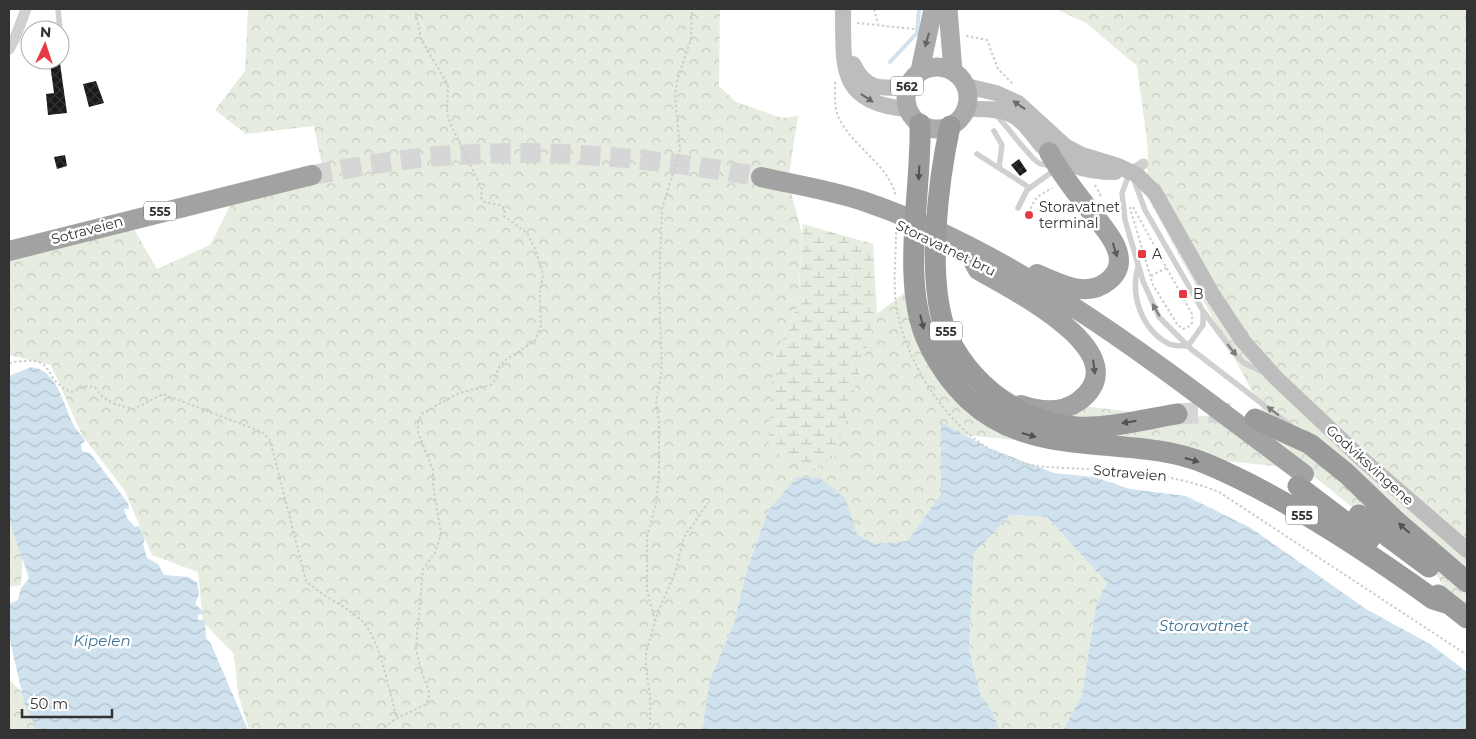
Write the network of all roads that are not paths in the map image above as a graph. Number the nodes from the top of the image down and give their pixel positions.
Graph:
1 (26, 9) edge
2 (843, 9) edge
3 (933, 9) edge
4 (948, 9) edge
5 (845, 40) junction
6 (9, 49) edge
7 (920, 71) junction
8 (953, 71) junction
9 (907, 86) junction
10 (966, 86) junction
11 (966, 109) junction
12 (913, 117) junction
13 (950, 126) junction
14 (994, 131) dead end
15 (977, 154) dead end
16 (1057, 158) junction
17 (999, 168) junction
18 (1137, 168) junction
19 (312, 175) tunnel mouth
20 (761, 177) tunnel mouth
21 (1030, 188) junction
22 (864, 206) junction
23 (1018, 208) dead end
24 (9, 251) edge
25 (1138, 264) junction
26 (1028, 285) junction
27 (1202, 311) junction
28 (1188, 346) junction
29 (1275, 377) junction
30 (994, 394) junction
31 (1177, 414) tunnel mouth
32 (1255, 419) tunnel mouth
33 (1310, 444) junction
34 (1301, 480) joint
35 (1467, 550) edge
36 (1467, 582) edge
37 (1458, 600) edge
38 (1467, 618) edge

1 - 6 street
2 - 5 main road
3 -> 7 main road, 562
4 - 8 main road
5 - 9 main road
5 -> 12 main road
7 - 8 main road, 562
7 - 9 main road, 562
8 - 10 main road
9 - 12 main road, 562
10 - 11 main road
16 -> 10 main road
11 - 13 main road
11 - 16 main road
12 - 13 main road
12 -> 37 highway, 555
13 - 30 highway, 555
14 - 17 lane
15 - 17 lane
16 - 18 main road
16 - 21 lane
16 -> 26 highway, 555
17 - 21 lane
18 - 25 lane
18 - 27 lane, Godviksvingene
18 - 29 main road, Godviksvingene
19 - 24 highway, Sotraveien / 555
20 - 22 highway, 555
21 - 23 lane
22 - 26 highway, Storavatnet bru / 555
22 - 26 highway, Storavatnet bru / 555
28 -> 25 lane
25 - 28 lane
26 -> 30 highway, 555
26 - 34 highway, 555
27 - 28 lane
27 -> 29 lane, Godviksvingene
33 -> 28 lane
29 - 35 main road, Godviksvingene
31 -> 30 highway, 555
32 - 33 highway
36 -> 33 highway
34 - 37 highway, 555
37 - 38 highway, 555

